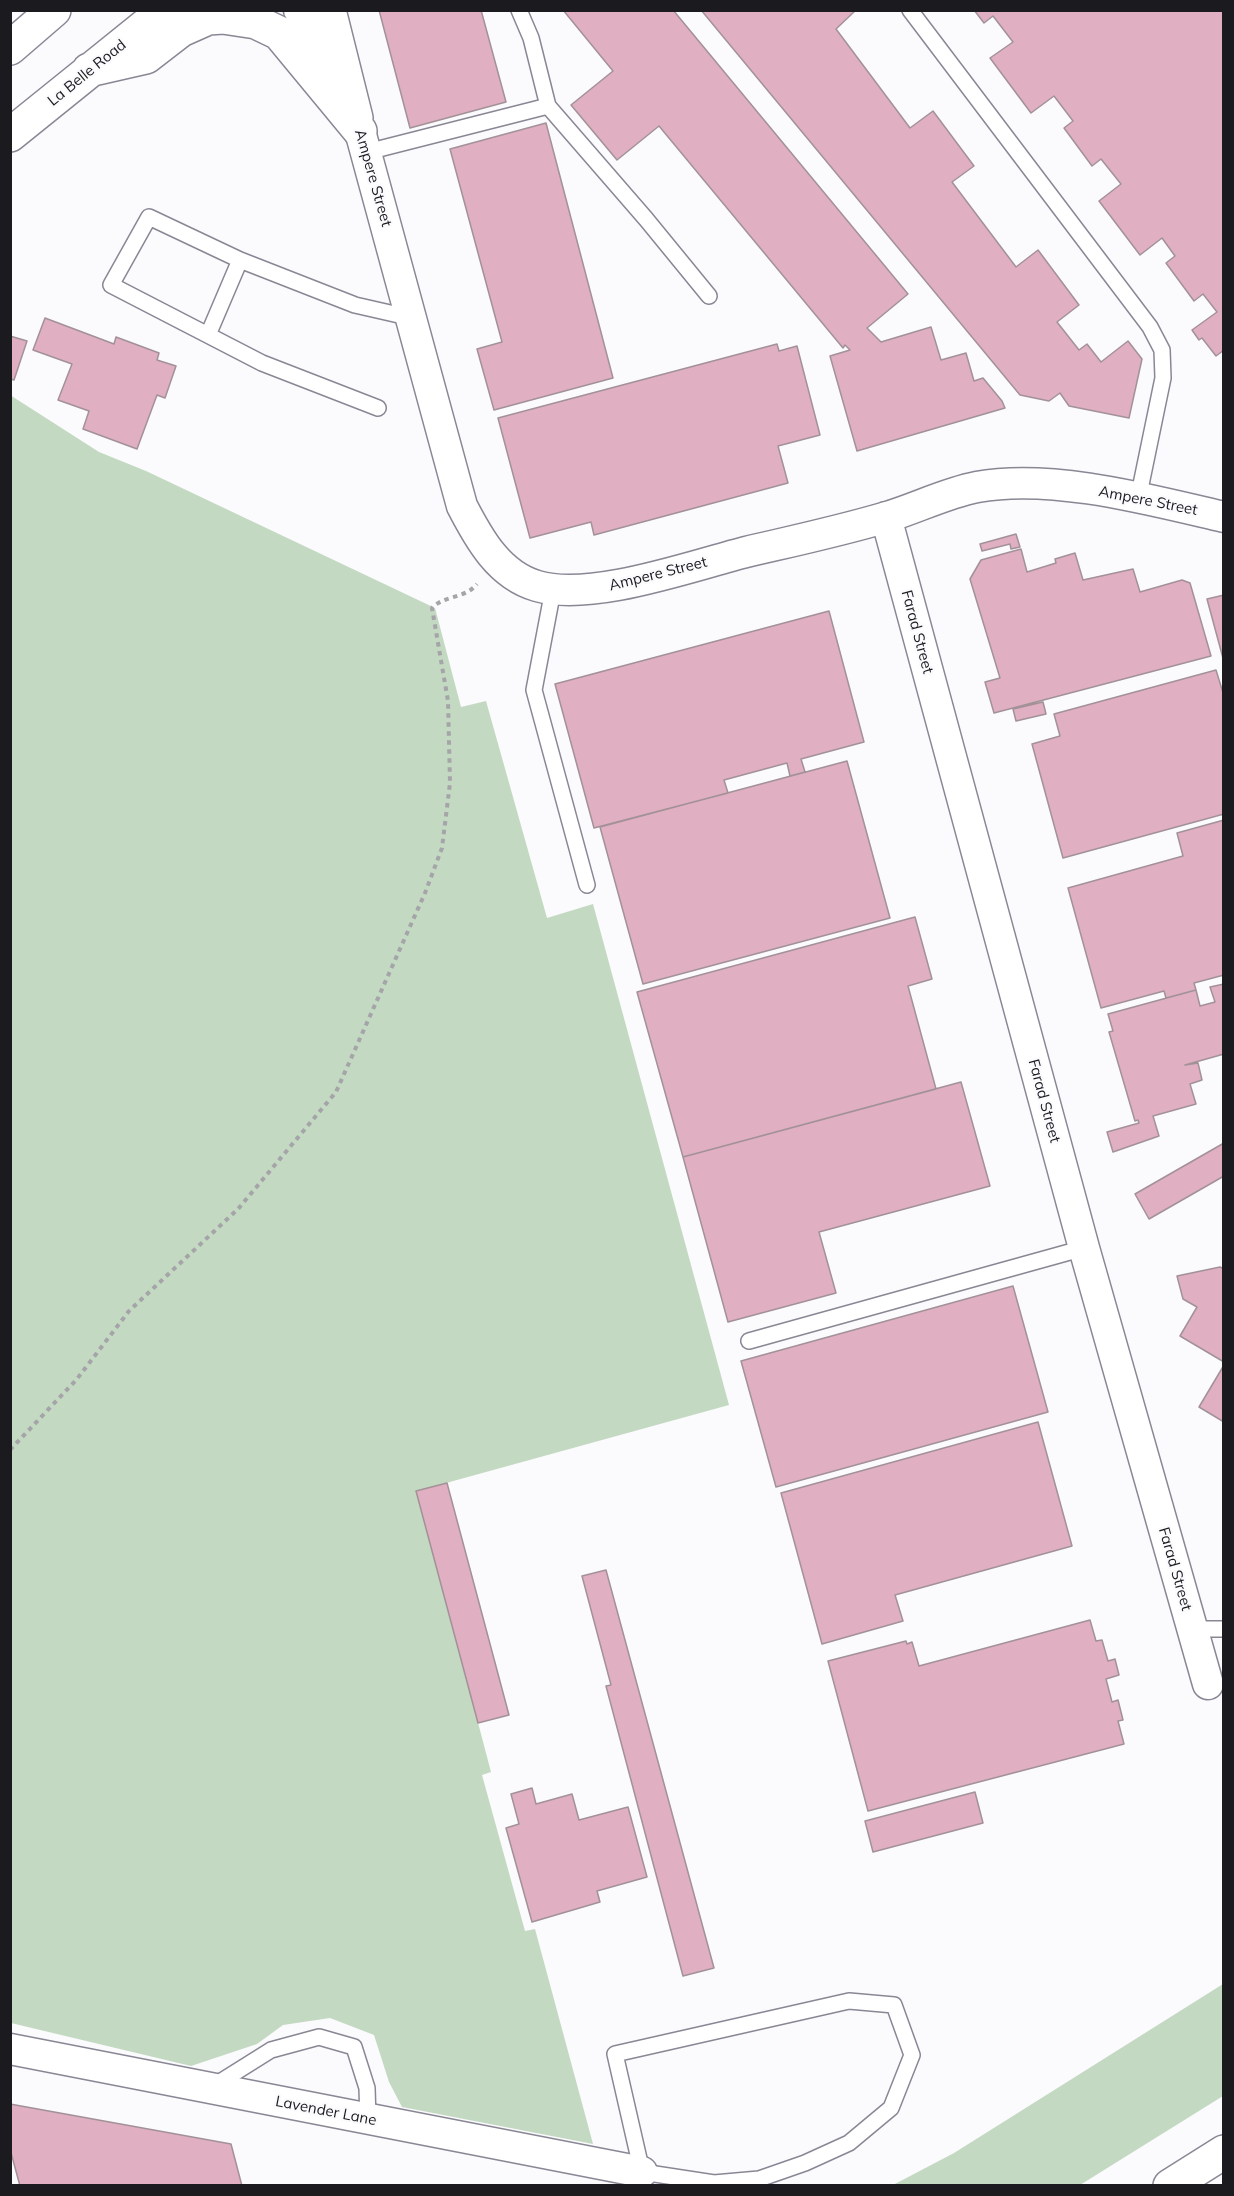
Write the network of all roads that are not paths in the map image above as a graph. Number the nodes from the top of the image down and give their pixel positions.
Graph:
1 (54, 10) edge
2 (165, 10) edge
3 (299, 10) edge
4 (329, 10) edge
5 (519, 10) edge
6 (910, 10) edge
7 (10, 48) edge
8 (89, 70) junction
9 (548, 106) junction
10 (361, 134) junction
11 (10, 135) edge
12 (240, 260) junction
13 (709, 296) dead end
14 (412, 318) junction
15 (208, 335) junction
16 (378, 408) dead end
17 (1138, 499) junction
18 (886, 517) junction
19 (1224, 517) edge
20 (553, 590) junction
21 (587, 885) dead end
22 (1084, 1248) junction
23 (749, 1341) dead end
24 (1192, 1629) junction
25 (1224, 1629) edge
26 (1208, 1684) dead end
27 (10, 2049) edge
28 (209, 2088) junction
29 (368, 2120) junction
30 (1224, 2152) edge
31 (642, 2172) junction
32 (1170, 2186) edge

1 - 7 main road
2 - 8 main road, La Belle Road
3 - 10 street, Ampere Street
4 - 10 main road
5 - 9 lane
6 - 17 lane
8 - 10 main road
8 - 11 main road, La Belle Road
9 - 10 lane
9 - 13 lane
10 - 14 street, Ampere Street
12 - 14 lane
12 - 15 lane
12 - 15 lane
14 - 20 street, Ampere Street
15 - 16 lane
17 - 18 street, Ampere Street
17 - 19 street, Ampere Street
18 - 20 street, Ampere Street
18 - 22 street, Farad Street
20 - 21 lane
22 - 23 lane
22 - 24 street, Farad Street
24 - 25 lane
24 - 26 street, Farad Street
27 - 28 street, Lavender Lane
28 - 29 street, Lavender Lane
28 - 29 lane
29 - 31 street, Lavender Lane
30 - 32 main road
31 - 31 lane

